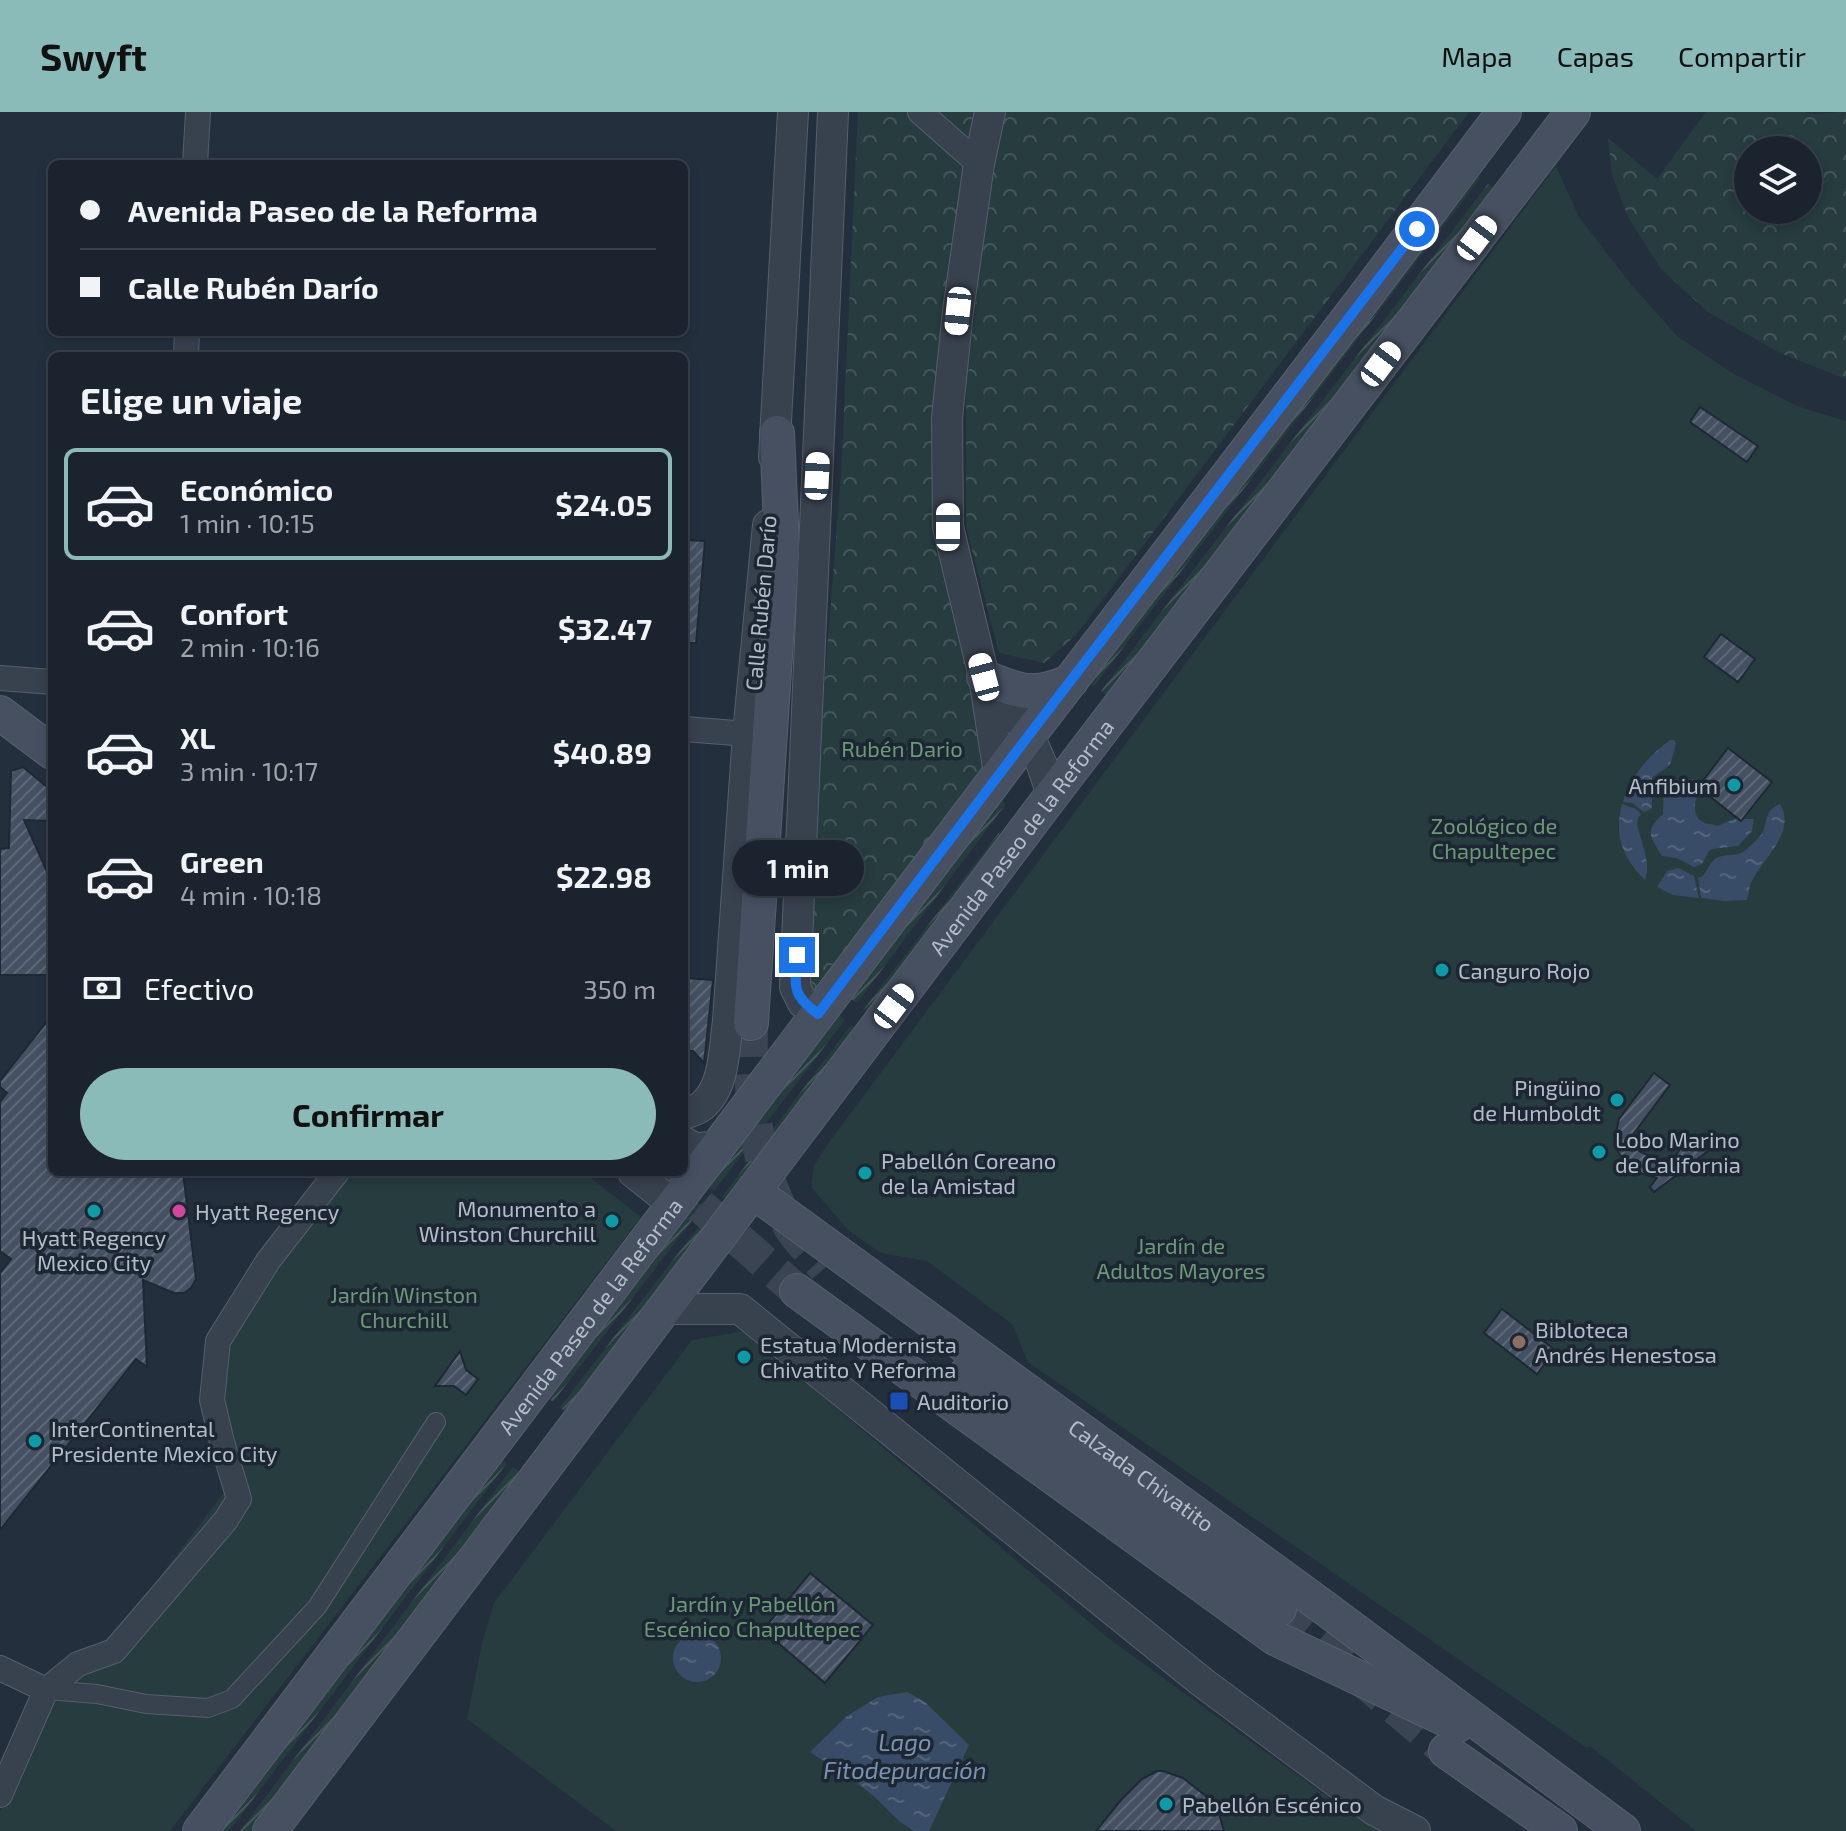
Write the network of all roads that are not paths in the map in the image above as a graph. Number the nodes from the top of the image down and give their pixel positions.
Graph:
1 (198, 112) edge
2 (793, 112) edge
3 (833, 112) edge
4 (920, 112) edge
5 (990, 112) edge
6 (1504, 112) edge
7 (1566, 115) edge
8 (195, 160) edge
9 (979, 164) junction
10 (777, 433) junction
11 (984, 677) junction
12 (0, 678) edge
13 (1071, 681) junction
14 (48, 682) edge
15 (0, 713) edge
16 (688, 729) edge
17 (748, 734) junction
18 (1029, 735) junction
19 (48, 749) edge
20 (999, 774) junction
21 (1052, 795) junction
22 (818, 1014) junction
23 (751, 1023) tunnel mouth
24 (688, 1112) edge
25 (700, 1144) edge
26 (688, 1171) edge
27 (334, 1176) edge
28 (638, 1176) edge
29 (686, 1176) edge
30 (754, 1192) junction
31 (673, 1204) junction
32 (825, 1268) tunnel mouth
33 (797, 1291) tunnel mouth
34 (664, 1309) junction
35 (436, 1422) dead end
36 (1279, 1609) tunnel mouth
37 (0, 1668) edge
38 (46, 1690) junction
39 (1446, 1751) tunnel mouth
40 (1527, 1758) junction
41 (0, 1795) edge
42 (200, 1831) edge
43 (270, 1831) edge
44 (1415, 1831) edge
45 (1560, 1831) edge
46 (1623, 1831) edge

1 - 8 street
2 - 10 street, Calle Rubén Darío
3 - 22 street
4 - 9 street
5 - 9 street
6 - 13 main road, Avenida Paseo de la Reforma
7 - 21 main road, Avenida Paseo de la Reforma
9 - 11 street
10 - 17 street, Calle Rubén Darío
10 - 23 main road
11 - 13 main road
11 - 18 street
11 - 20 street
12 - 14 street
13 - 18 main road, Avenida Paseo de la Reforma
15 - 19 main road
16 - 17 street
17 - 24 street, Calle Rubén Darío
18 - 20 main road, Avenida Paseo de la Reforma
18 - 21 street
20 - 22 main road, Avenida Paseo de la Reforma
21 - 30 main road, Avenida Paseo de la Reforma
22 - 25 main road, Avenida Paseo de la Reforma
25 - 26 main road, Avenida Paseo de la Reforma
27 - 38 street
28 - 31 street
29 - 31 main road, Avenida Paseo de la Reforma
30 - 34 main road, Avenida Paseo de la Reforma
30 - 40 main road, Calzada Chivatito
31 - 42 main road, Avenida Paseo de la Reforma
32 - 36 main road
33 - 40 main road, Calzada Chivatito
34 - 43 main road, Avenida Paseo de la Reforma
34 - 44 street
35 - 38 street
37 - 38 street
38 - 41 street
39 - 45 main road
40 - 46 main road, Calzada Chivatito

